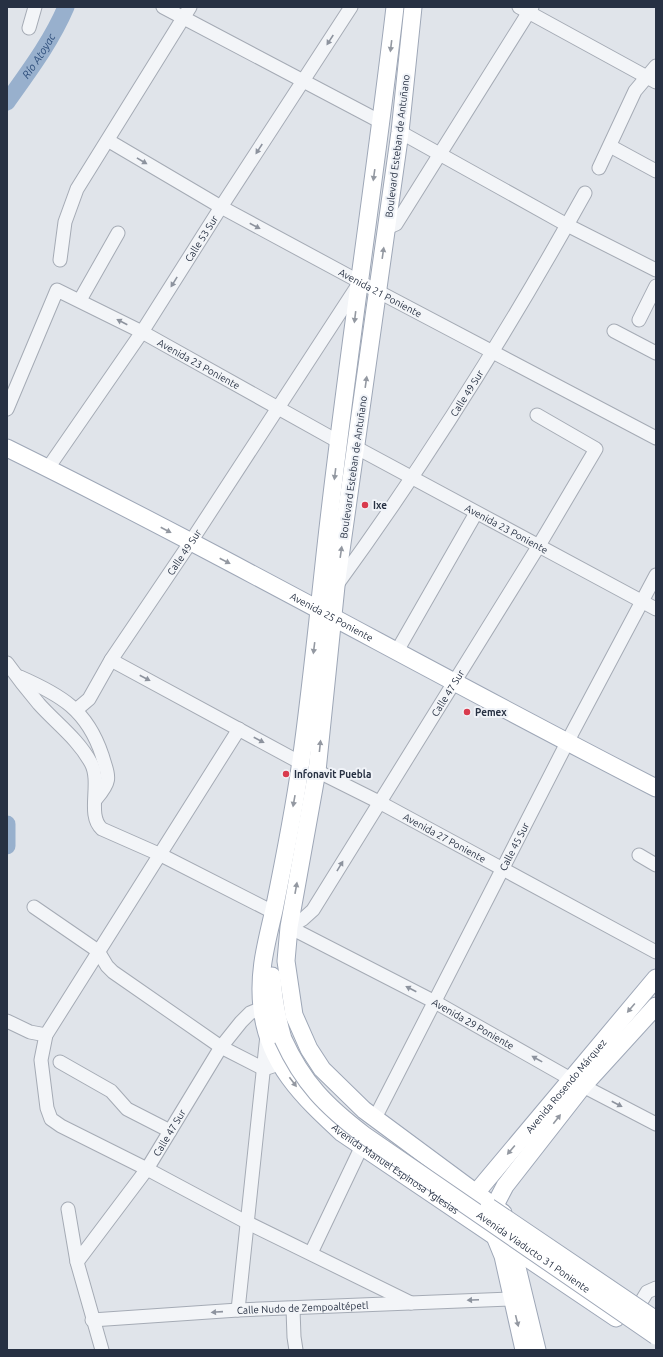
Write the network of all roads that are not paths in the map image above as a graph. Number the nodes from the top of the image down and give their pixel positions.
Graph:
1 (35, 7) edge
2 (163, 7) edge
3 (190, 7) edge
4 (351, 7) edge
5 (395, 7) edge
6 (413, 7) edge
7 (526, 9) edge
8 (183, 18) junction
9 (29, 28) dead end
10 (656, 66) edge
11 (652, 79) edge
12 (303, 81) junction
13 (382, 122) junction
14 (400, 132) junction
15 (109, 141) junction
16 (610, 146) junction
17 (440, 153) junction
18 (599, 168) dead end
19 (656, 171) edge
20 (585, 193) dead end
21 (221, 207) junction
22 (567, 225) junction
23 (387, 228) junction
24 (118, 233) dead end
25 (60, 260) dead end
26 (656, 270) edge
27 (360, 282) junction
28 (656, 286) edge
29 (378, 292) junction
30 (80, 300) junction
31 (639, 320) dead end
32 (614, 331) dead end
33 (142, 332) junction
34 (492, 350) junction
35 (656, 353) edge
36 (7, 409) edge
37 (278, 409) junction
38 (537, 415) dead end
39 (7, 437) edge
40 (656, 438) edge
41 (339, 442) junction
42 (7, 448) edge
43 (356, 448) junction
44 (52, 464) junction
45 (412, 478) junction
46 (476, 513) junction
47 (193, 538) junction
48 (538, 547) junction
49 (656, 575) edge
50 (336, 586) junction
51 (643, 602) junction
52 (327, 607) junction
53 (656, 609) edge
54 (399, 646) junction
55 (111, 660) junction
56 (7, 663) edge
57 (16, 675) junction
58 (456, 678) junction
59 (76, 710) junction
60 (239, 729) junction
61 (570, 738) junction
62 (301, 763) junction
63 (317, 770) junction
64 (656, 776) edge
65 (656, 788) edge
66 (96, 799) junction
67 (379, 802) junction
68 (161, 855) junction
69 (639, 856) dead end
70 (656, 864) edge
71 (502, 870) junction
72 (34, 906) dead end
73 (274, 912) junction
74 (289, 927) junction
75 (98, 951) junction
76 (656, 952) edge
77 (286, 961) junction
78 (656, 978) edge
79 (435, 1002) junction
80 (656, 1006) edge
81 (262, 1008) junction
82 (7, 1021) edge
83 (46, 1035) junction
84 (281, 1036) junction
85 (222, 1047) junction
86 (60, 1062) dead end
87 (271, 1066) junction
88 (577, 1082) junction
89 (375, 1118) junction
90 (656, 1124) edge
91 (170, 1131) junction
92 (362, 1148) junction
93 (147, 1169) junction
94 (505, 1186) junction
95 (475, 1194) junction
96 (494, 1207) junction
97 (68, 1209) dead end
98 (248, 1223) junction
99 (509, 1238) junction
100 (311, 1253) junction
101 (77, 1262) junction
102 (549, 1274) junction
103 (521, 1284) junction
104 (656, 1288) edge
105 (512, 1299) junction
106 (641, 1302) junction
107 (411, 1303) junction
108 (293, 1309) junction
109 (238, 1310) junction
110 (656, 1312) edge
111 (92, 1320) junction
112 (656, 1320) edge
113 (656, 1336) edge
114 (656, 1344) edge
115 (102, 1350) edge
116 (296, 1350) edge
117 (524, 1350) edge
118 (537, 1350) edge

1 - 9 street
2 - 8 street
3 - 8 street
4 -> 12 street, Calle 53 Sur
5 -> 13 main road, Boulevard Esteban de Antuñano
6 - 14 main road, Boulevard Esteban de Antuñano
7 - 11 street
7 - 17 street
8 - 12 street
8 - 15 street
10 - 11 street
11 - 16 street
12 - 13 street
12 -> 21 street, Calle 53 Sur
13 -> 27 main road, Boulevard Esteban de Antuñano
14 - 17 street
14 - 23 main road, Boulevard Esteban de Antuñano
15 -> 21 street, Avenida 21 Poniente
15 - 25 street
16 - 18 street
16 - 19 street
17 - 22 street
17 - 23 street
20 - 22 street, Calle 49 Sur
21 -> 27 street, Avenida 21 Poniente
21 -> 33 street, Calle 53 Sur
22 - 26 street
22 - 34 street, Calle 49 Sur
29 -> 23 main road, Boulevard Esteban de Antuñano
24 - 30 street
27 - 29 street, Avenida 21 Poniente
27 - 37 street, Calle 49 Sur
27 -> 41 main road, Boulevard Esteban de Antuñano
28 - 31 street
29 - 34 street, Avenida 21 Poniente
43 -> 29 main road, Boulevard Esteban de Antuñano
33 -> 30 street, Avenida 23 Poniente
30 - 36 street, Avenida 23 Poniente
32 - 35 street
33 - 37 street, Avenida 23 Poniente
33 - 44 street, Calle 53 Sur
34 - 40 street, Avenida 21 Poniente
34 - 45 street, Calle 49 Sur
37 - 41 street, Avenida 23 Poniente
37 - 47 street, Calle 49 Sur
38 - 48 street, Calle 47 Sur
39 - 44 main road, Avenida 25 Poniente
41 -> 52 main road, Boulevard Esteban de Antuñano
42 - 44 main road, Avenida 25 Poniente
43 - 45 street, Avenida 23 Poniente
50 -> 43 main road, Boulevard Esteban de Antuñano
44 - 47 main road, Avenida 25 Poniente
45 - 46 street, Avenida 23 Poniente
45 - 50 street, Calle 49 Sur
46 - 48 street, Avenida 23 Poniente
46 - 54 street
47 - 52 main road, Avenida 25 Poniente
47 - 55 street, Calle 49 Sur
48 - 51 street, Avenida 23 Poniente
48 - 58 street, Calle 47 Sur
49 - 51 street, Calle 45 Sur
50 - 52 main road, Boulevard Esteban de Antuñano
51 - 53 street, Avenida 23 Poniente
51 - 61 street, Calle 45 Sur
52 - 54 main road, Avenida 25 Poniente
52 -> 62 main road, Boulevard Esteban de Antuñano
63 -> 52 main road, Boulevard Esteban de Antuñano
54 - 58 main road, Avenida 25 Poniente
55 - 59 street, Calle 49 Sur
55 -> 60 street
56 - 57 street
57 - 59 street
57 - 66 street
58 - 61 main road, Avenida 25 Poniente
58 - 67 street, Calle 47 Sur
59 - 66 street
60 -> 62 street
60 - 68 street
61 - 64 main road, Avenida 25 Poniente
61 - 65 main road, Avenida 25 Poniente
61 - 71 street, Calle 45 Sur
62 -> 73 main road, Boulevard Esteban de Antuñano
63 - 67 street, Avenida 27 Poniente
74 -> 63 main road, Boulevard Esteban de Antuñano
66 - 68 street
67 - 71 street, Avenida 27 Poniente
74 -> 67 street, Calle 47 Sur
68 - 73 street
68 - 75 street
69 - 70 street
71 - 76 street, Avenida 27 Poniente
71 - 79 street, Calle 45 Sur
72 - 75 street
73 - 81 main road, Avenida Manuel Espinosa Yglesias
73 - 84 main road, Avenida Viaducto 31 Poniente
74 - 77 main road
79 -> 74 street, Avenida 29 Poniente
75 - 83 street
75 - 85 street
77 - 84 main road, Avenida Viaducto 31 Poniente
77 - 89 main road
78 -> 88 main road, Avenida Rosendo Márquez
88 -> 79 street, Avenida 29 Poniente
79 - 89 street, Calle 45 Sur
80 - 88 main road, Avenida Rosendo Márquez
81 - 84 main road, Avenida Manuel Espinosa Yglesias
81 - 85 street, Calle 47 Sur
82 - 83 street
83 - 93 street
84 - 87 main road, Avenida Manuel Espinosa Yglesias
84 - 112 main road, Avenida Viaducto 31 Poniente, bridge
84 - 113 main road, Avenida Viaducto 31 Poniente, bridge
85 - 87 street
85 - 91 street, Calle 47 Sur
86 - 91 street
87 -> 92 main road, Avenida Manuel Espinosa Yglesias
87 - 98 street
88 -> 90 street, Avenida 29 Poniente
94 -> 88 main road, Avenida Rosendo Márquez
88 -> 95 main road, Avenida Rosendo Márquez
89 - 95 main road
91 - 93 street, Calle 47 Sur
92 - 99 main road, Avenida Manuel Espinosa Yglesias
92 - 100 street
93 - 98 street
93 - 101 street, Calle 47 Sur
94 - 96 main road, Avenida Rosendo Márquez
94 - 99 main road
95 - 96 main road
95 - 99 main road
96 - 99 main road
97 - 101 street
98 - 100 street
98 - 109 street
99 - 102 main road, Avenida Manuel Espinosa Yglesias
99 - 103 main road
99 - 105 main road
99 - 106 main road, Avenida Manuel Espinosa Yglesias
100 - 107 street
101 - 111 street
102 - 103 main road
102 - 114 main road, Avenida Manuel Espinosa Yglesias
103 - 118 main road
104 - 106 street
105 -> 107 street, Calle Nudo de Zempoaltépetl
105 -> 117 main road
106 - 110 main road, Avenida Manuel Espinosa Yglesias
107 - 108 street, Calle Nudo de Zempoaltépetl
108 - 109 street, Calle Nudo de Zempoaltépetl
108 - 116 street
109 -> 111 street, Calle Nudo de Zempoaltépetl
111 - 115 street

